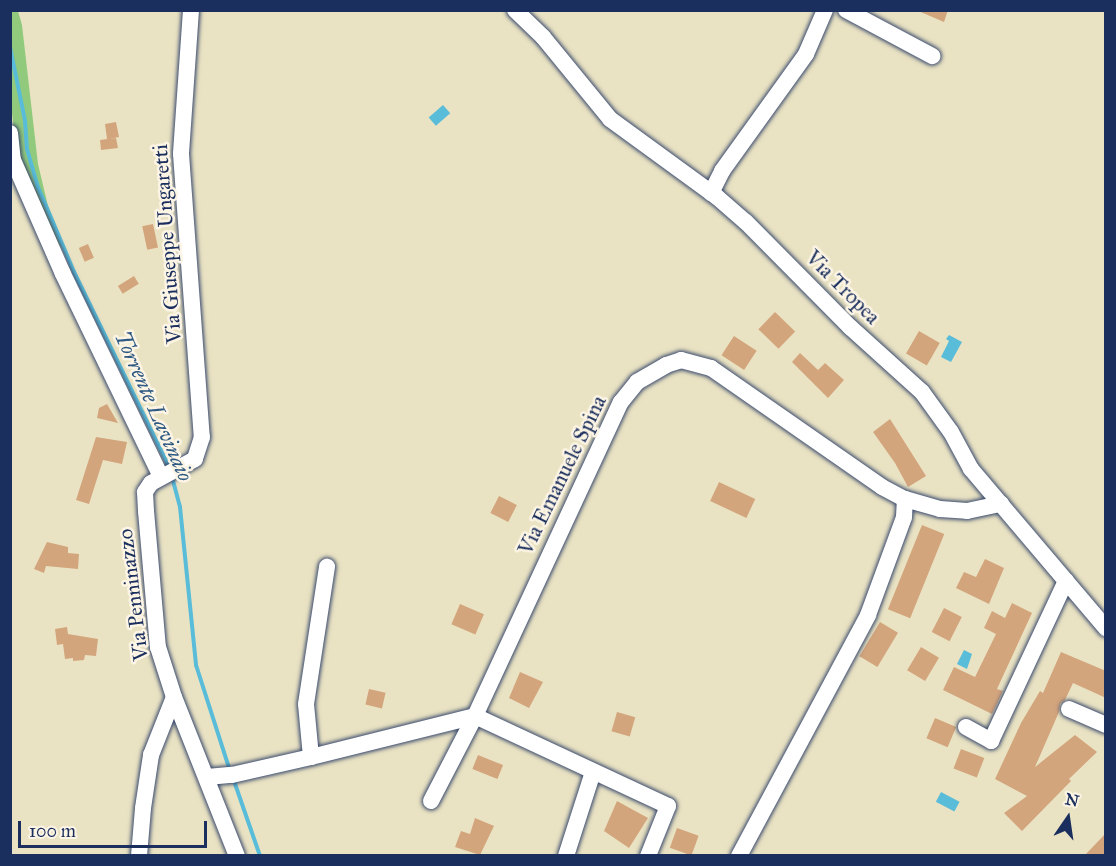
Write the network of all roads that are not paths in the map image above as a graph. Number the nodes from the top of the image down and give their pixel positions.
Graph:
1 (191, 10) edge
2 (515, 10) edge
3 (825, 10) edge
4 (846, 10) edge
5 (932, 56) dead end
6 (10, 133) edge
7 (12, 160) edge
8 (711, 193) junction
9 (163, 476) junction
10 (905, 499) junction
11 (1001, 504) junction
12 (327, 567) dead end
13 (1066, 581) junction
14 (1106, 628) edge
15 (174, 697) junction
16 (1069, 709) dead end
17 (475, 716) junction
18 (1106, 725) edge
19 (966, 727) dead end
20 (311, 757) junction
21 (593, 772) junction
22 (207, 777) junction
23 (431, 801) dead end
24 (140, 855) edge
25 (237, 855) edge
26 (566, 855) edge
27 (648, 855) edge
28 (739, 855) edge

1 - 9 street, Via Giuseppe Ungaretti
2 - 8 street, Via Tropea
3 - 8 street
4 - 5 street
6 - 7 street
7 - 9 street
8 - 11 street, Via Tropea
9 - 15 street, Via Penninazzo
10 - 11 street, Via Emanuele Spina
10 - 17 street, Via Emanuele Spina
10 - 28 street
11 - 13 street, Via Tropea
12 - 20 street
13 - 14 street, Via Tropea
13 - 19 street
15 - 22 street, Via Penninazzo
15 - 24 street
16 - 18 street
17 - 20 street
17 - 21 street
17 - 23 street, Via Emanuele Spina
20 - 22 street
21 - 26 street
21 - 27 street
22 - 25 street, Via Penninazzo

